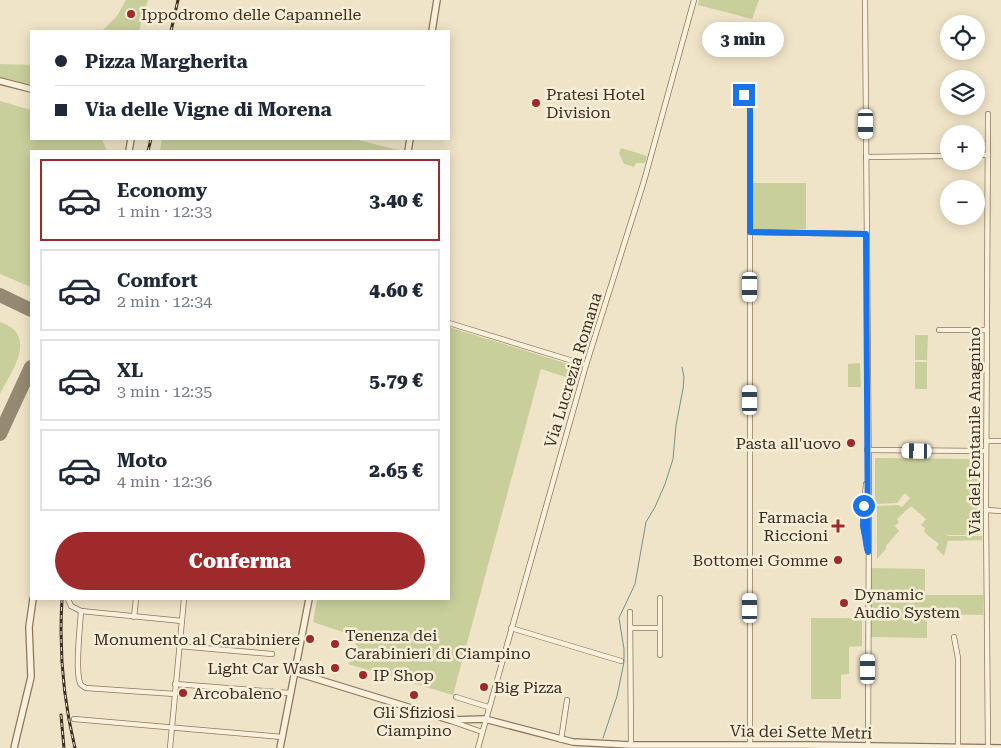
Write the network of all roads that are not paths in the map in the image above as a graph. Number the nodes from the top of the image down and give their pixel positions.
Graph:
1 (437, 0) edge
2 (694, 0) edge
3 (865, 0) edge
4 (432, 30) edge
5 (0, 81) edge
6 (30, 89) edge
7 (744, 95) dead end
8 (988, 114) dead end
9 (987, 155) joint
10 (940, 156) edge
11 (866, 157) junction
12 (750, 232) junction
13 (866, 234) junction
14 (450, 323) edge
15 (939, 330) dead end
16 (987, 330) junction
17 (586, 365) junction
18 (986, 441) junction
19 (1001, 441) edge
20 (867, 450) junction
21 (986, 451) junction
22 (986, 510) junction
23 (1001, 511) edge
24 (660, 598) dead end
25 (33, 600) edge
26 (68, 600) edge
27 (136, 600) edge
28 (184, 600) edge
29 (309, 600) edge
30 (81, 611) junction
31 (630, 612) dead end
32 (134, 617) junction
33 (182, 621) junction
34 (511, 628) junction
35 (630, 628) junction
36 (660, 628) junction
37 (954, 637) dead end
38 (179, 646) junction
39 (272, 654) dead end
40 (660, 655) dead end
41 (621, 661) dead end
42 (294, 672) junction
43 (175, 684) junction
44 (290, 693) junction
45 (175, 694) junction
46 (456, 697) dead end
47 (567, 700) dead end
48 (488, 707) junction
49 (74, 719) dead end
50 (450, 720) junction
51 (485, 720) junction
52 (172, 728) junction
53 (482, 732) junction
54 (282, 738) junction
55 (561, 740) junction
56 (750, 746) edge
57 (631, 747) edge
58 (869, 747) edge
59 (958, 747) edge
60 (14, 748) edge
61 (170, 748) edge
62 (280, 748) edge
63 (478, 748) edge
64 (988, 748) edge
65 (1001, 748) edge

1 - 4 street
2 - 17 street, Via Lucrezia Romana
3 - 11 street
5 - 6 street
7 - 12 street
8 - 9 street, Via del Fontanile Anagnino
9 - 16 street, Via del Fontanile Anagnino
10 - 11 street
11 - 13 street
12 - 13 street
12 - 56 street
13 - 20 street
14 - 17 street
15 - 16 street
16 - 18 street, Via del Fontanile Anagnino
17 - 34 street, Via Lucrezia Romana
18 - 19 street
18 - 21 street, Via del Fontanile Anagnino
20 - 21 street
20 - 58 street
21 - 22 street, Via del Fontanile Anagnino
22 - 23 street
22 - 64 street, Via del Fontanile Anagnino
24 - 36 street
25 - 60 street
26 - 30 street
27 - 32 street
28 - 33 street
29 - 42 street
30 - 32 street
30 - 45 street
31 - 35 street
32 - 33 street
33 - 38 street
34 - 41 street
34 - 48 street, Via Lucrezia Romana
35 - 36 street
35 - 57 street
36 - 40 street
37 - 59 street
38 - 39 street
38 - 43 street
42 - 44 street
42 - 50 street, Via dei Sette Metri
43 - 44 street
43 - 45 street
44 - 54 street
45 - 52 street
46 - 48 street
47 - 55 street
48 - 51 street, Via Lucrezia Romana
49 - 52 street
50 - 51 street, Via dei Sette Metri
50 - 53 street
51 - 53 street, Via Lucrezia Romana
51 - 55 street, Via dei Sette Metri
52 - 54 street
52 - 61 street
53 - 63 street, Via Lucrezia Romana
54 - 62 street
55 - 57 street, Via dei Sette Metri
56 - 57 street, Via dei Sette Metri
56 - 58 street, Via dei Sette Metri
58 - 59 street, Via dei Sette Metri
59 - 64 street, Via dei Sette Metri
64 - 65 street, Via dei Sette Metri

